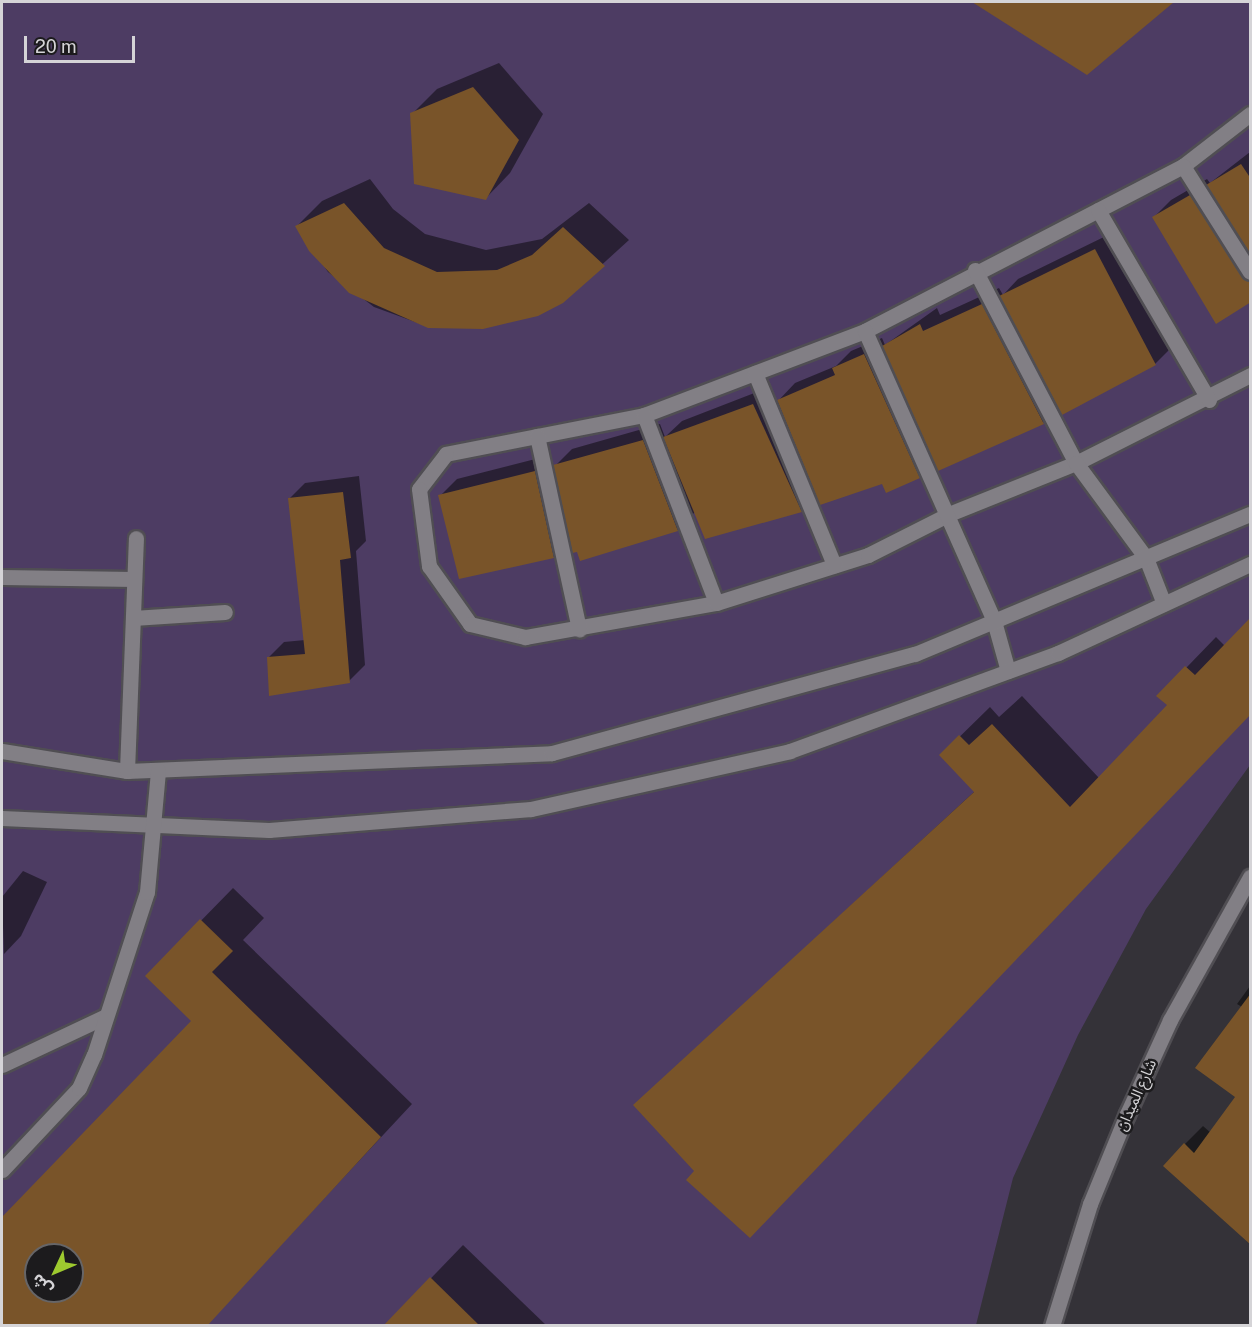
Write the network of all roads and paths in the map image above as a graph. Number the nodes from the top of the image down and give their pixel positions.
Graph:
1 (1251, 114) edge
2 (1182, 166) junction
3 (1098, 210) junction
4 (975, 270) junction
5 (1251, 272) edge
6 (865, 331) junction
7 (755, 373) junction
8 (1251, 375) edge
9 (1209, 400) junction
10 (644, 415) junction
11 (537, 436) junction
12 (1076, 463) junction
13 (949, 514) junction
14 (1251, 514) edge
15 (136, 538) dead end
16 (1146, 558) junction
17 (1251, 564) edge
18 (834, 565) junction
19 (2, 577) edge
20 (134, 579) junction
21 (716, 603) junction
22 (1164, 604) junction
23 (225, 612) dead end
24 (133, 618) junction
25 (994, 621) junction
26 (579, 629) junction
27 (1008, 671) junction
28 (2, 751) edge
29 (158, 770) junction
30 (128, 771) junction
31 (2, 818) edge
32 (153, 826) junction
33 (1251, 877) edge
34 (104, 1017) junction
35 (2, 1065) edge
36 (2, 1170) edge
37 (1052, 1326) edge

1 - 2 street
2 - 3 street
2 - 5 street
3 - 4 street
3 - 9 street
4 - 6 street
4 - 12 street
6 - 7 street
6 - 13 street
7 - 10 street
7 - 18 street
8 - 9 street
9 - 12 street
10 - 11 street
10 - 21 street
11 - 26 street
11 - 26 street
12 - 13 street
12 - 16 street
13 - 18 street
13 - 25 street
14 - 16 street
15 - 20 street
16 - 22 street
16 - 25 street
17 - 22 street
18 - 21 street
19 - 20 street
20 - 24 street
21 - 26 street
22 - 27 street
23 - 24 street
24 - 30 street
25 - 27 street
25 - 29 street
27 - 32 street
28 - 30 street
29 - 30 street
29 - 32 street
31 - 32 street
32 - 34 street
33 - 37 street, شارع الميدان
34 - 35 street
34 - 36 street

